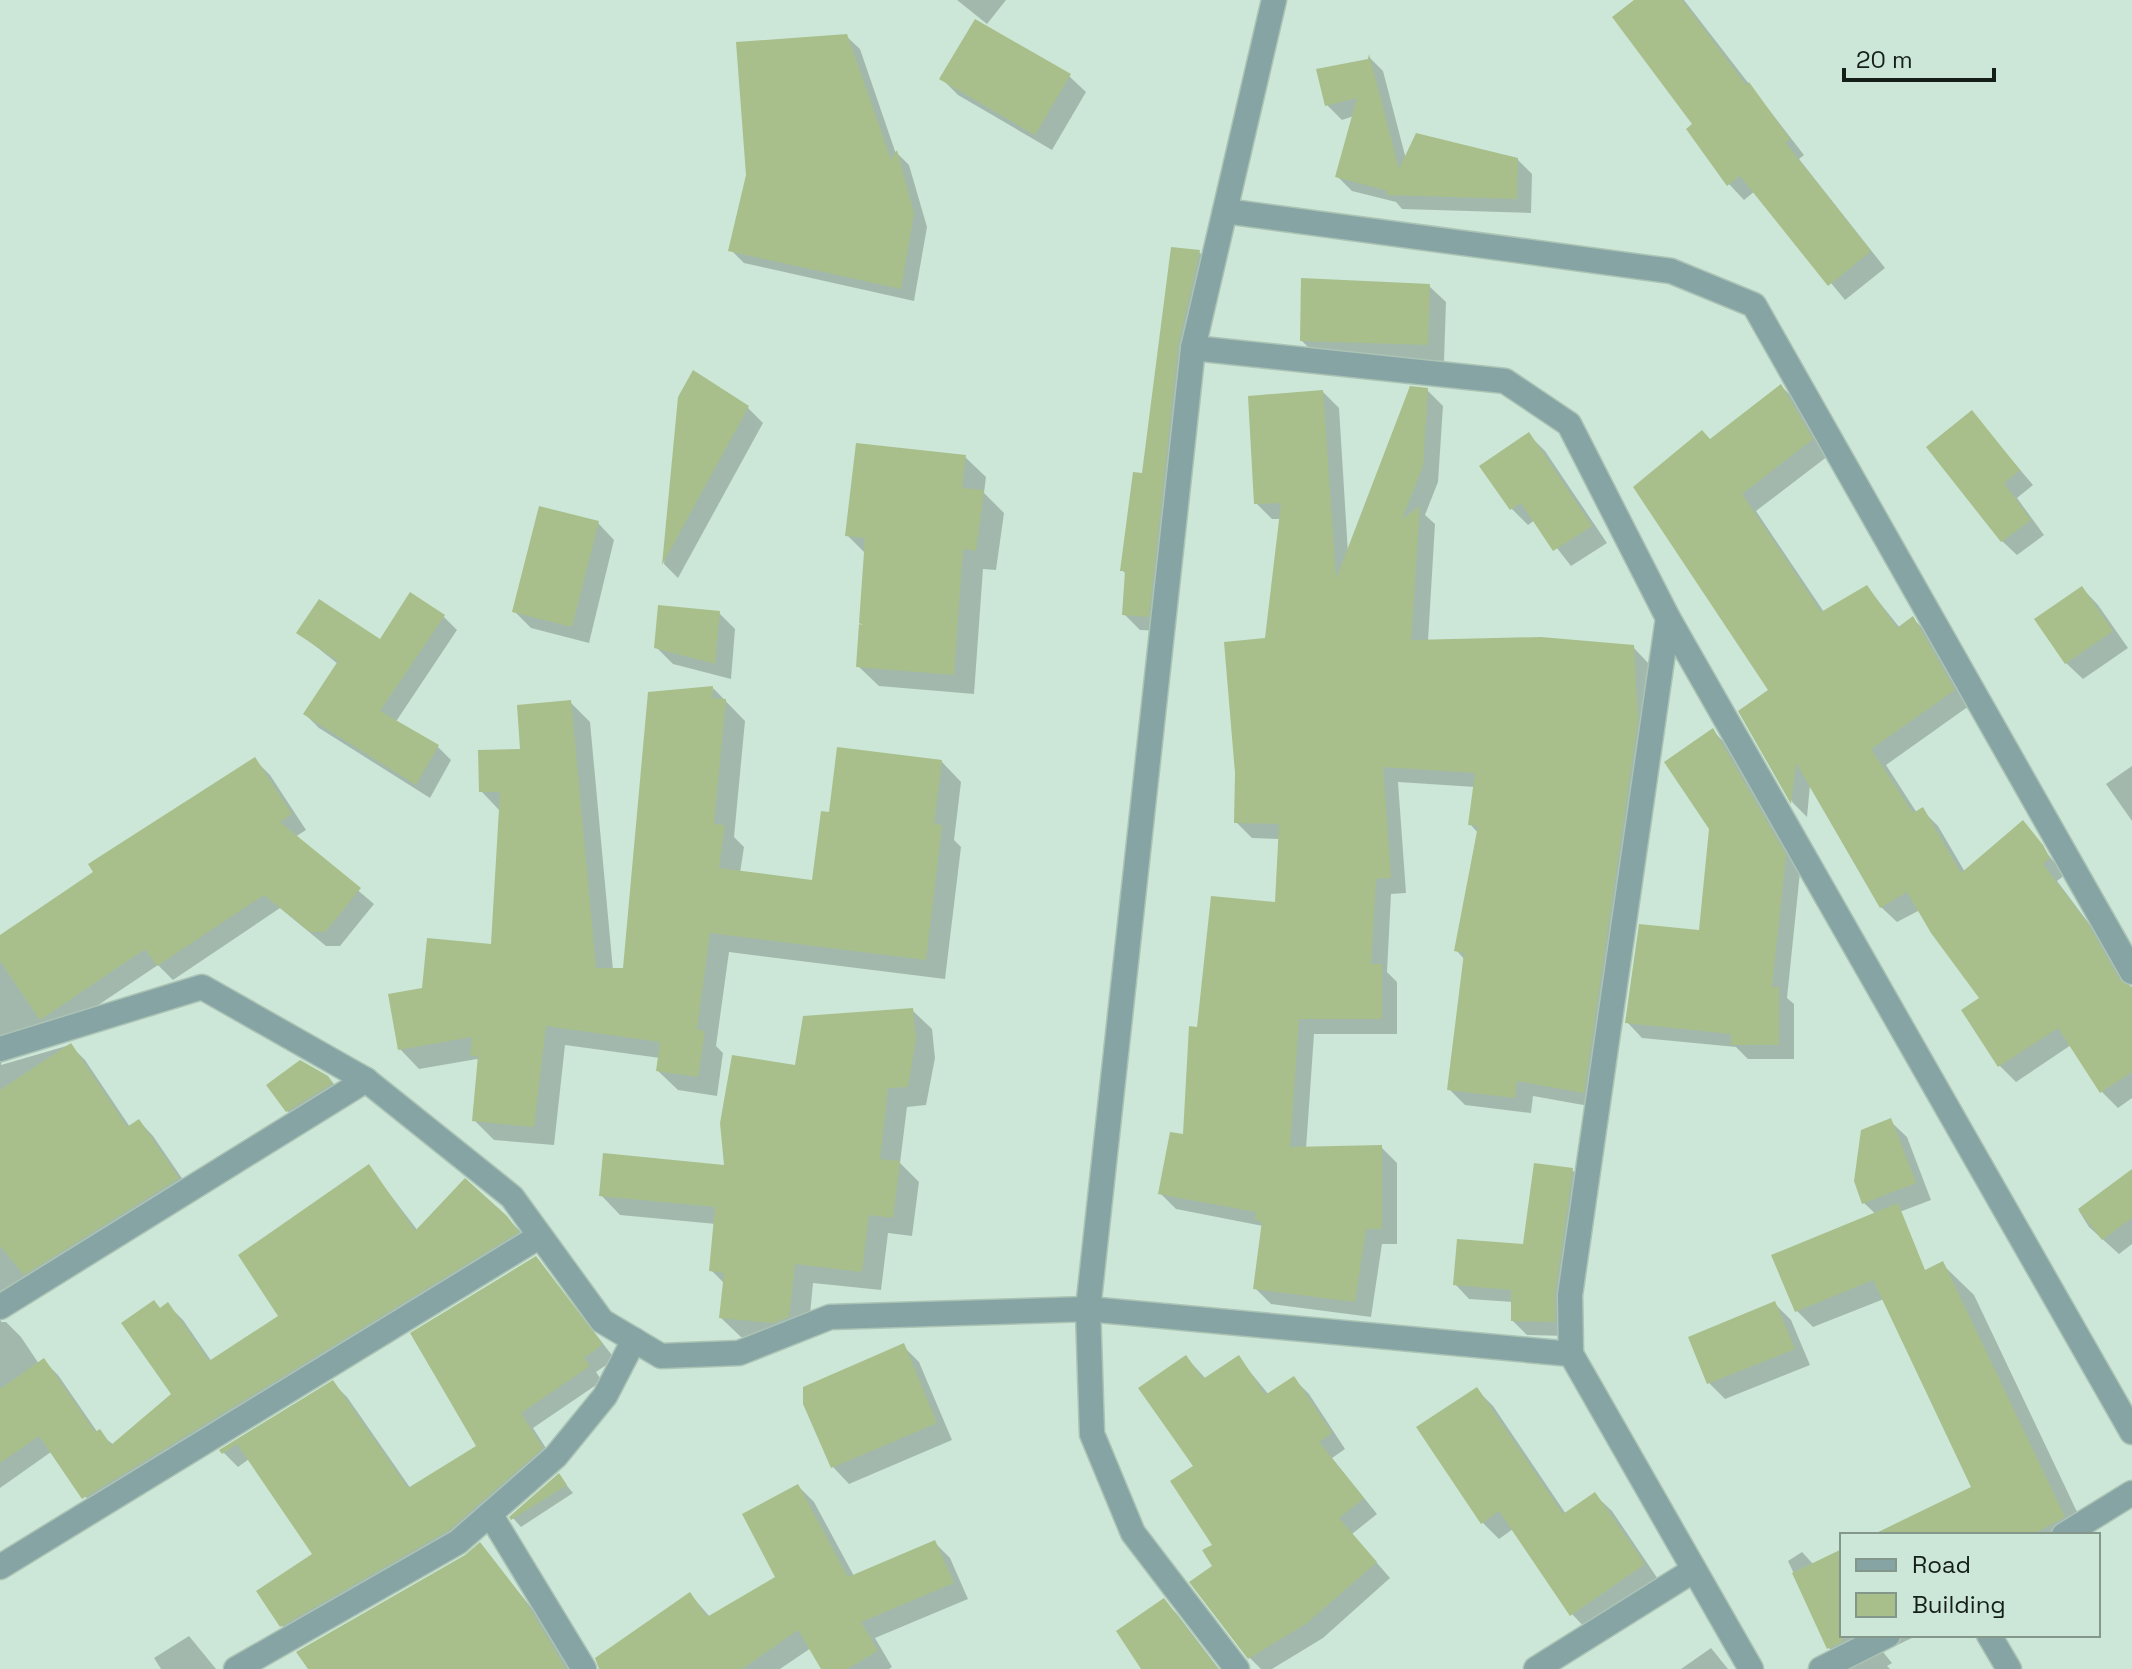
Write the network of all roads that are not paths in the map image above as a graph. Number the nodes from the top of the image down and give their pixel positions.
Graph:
1 (1274, 0) edge
2 (1225, 211) junction
3 (1193, 348) junction
4 (1668, 618) junction
5 (2132, 972) edge
6 (0, 1049) edge
7 (366, 1080) junction
8 (540, 1236) junction
9 (0, 1307) edge
10 (1088, 1309) junction
11 (634, 1340) junction
12 (1571, 1354) junction
13 (2132, 1432) edge
14 (2132, 1493) edge
15 (490, 1514) junction
16 (2067, 1533) edge
17 (0, 1567) edge
18 (1694, 1570) junction
19 (1884, 1637) edge
20 (1990, 1637) edge
21 (236, 1669) edge
22 (584, 1669) edge
23 (1237, 1669) edge
24 (1536, 1669) edge
25 (1751, 1669) edge
26 (1821, 1669) edge
27 (2009, 1669) edge

1 - 2 street
2 - 3 street
2 - 5 street
3 - 4 street
3 - 10 street
4 - 12 street
4 - 13 street
6 - 7 street
7 - 8 street
7 - 9 street
8 - 11 street
8 - 17 street
10 - 11 street
10 - 12 street
10 - 23 street
11 - 15 street
12 - 18 street
14 - 16 street
15 - 21 street
15 - 22 street
18 - 24 street
18 - 25 street
19 - 26 street
20 - 27 street

